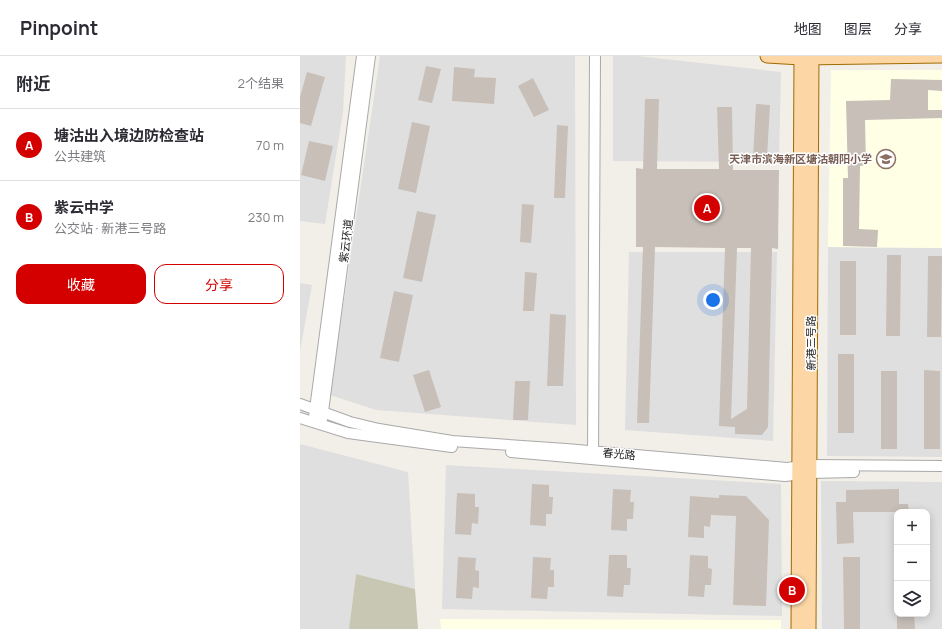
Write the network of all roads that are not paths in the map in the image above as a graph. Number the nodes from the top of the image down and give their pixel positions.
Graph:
1 (362, 56) edge
2 (370, 56) edge
3 (595, 56) edge
4 (771, 56) edge
5 (835, 56) edge
6 (942, 56) edge
7 (805, 57) edge
8 (806, 88) junction
9 (300, 404) edge
10 (319, 412) junction
11 (300, 418) edge
12 (317, 424) junction
13 (593, 455) junction
14 (942, 466) edge
15 (804, 470) junction
16 (942, 472) edge
17 (798, 629) edge
18 (809, 629) edge

1 - 10 street, 紫云环道
2 - 10 street, 紫云环道
3 - 13 street
4 - 7 main road
4 - 8 main road
5 - 6 main road
5 - 7 main road
7 - 8 main road, 新港三号路
8 - 15 main road, 新港三号路
9 - 10 street, 春光路
10 - 12 street, 紫云环道
10 - 13 street, 春光路
11 - 12 street, 春光路
12 - 13 street, 春光路
13 - 15 street, 春光路
14 - 15 street, 春光路
15 - 16 street, 春光路
15 - 17 main road, 新港三号路
15 - 18 main road, 新港三号路

